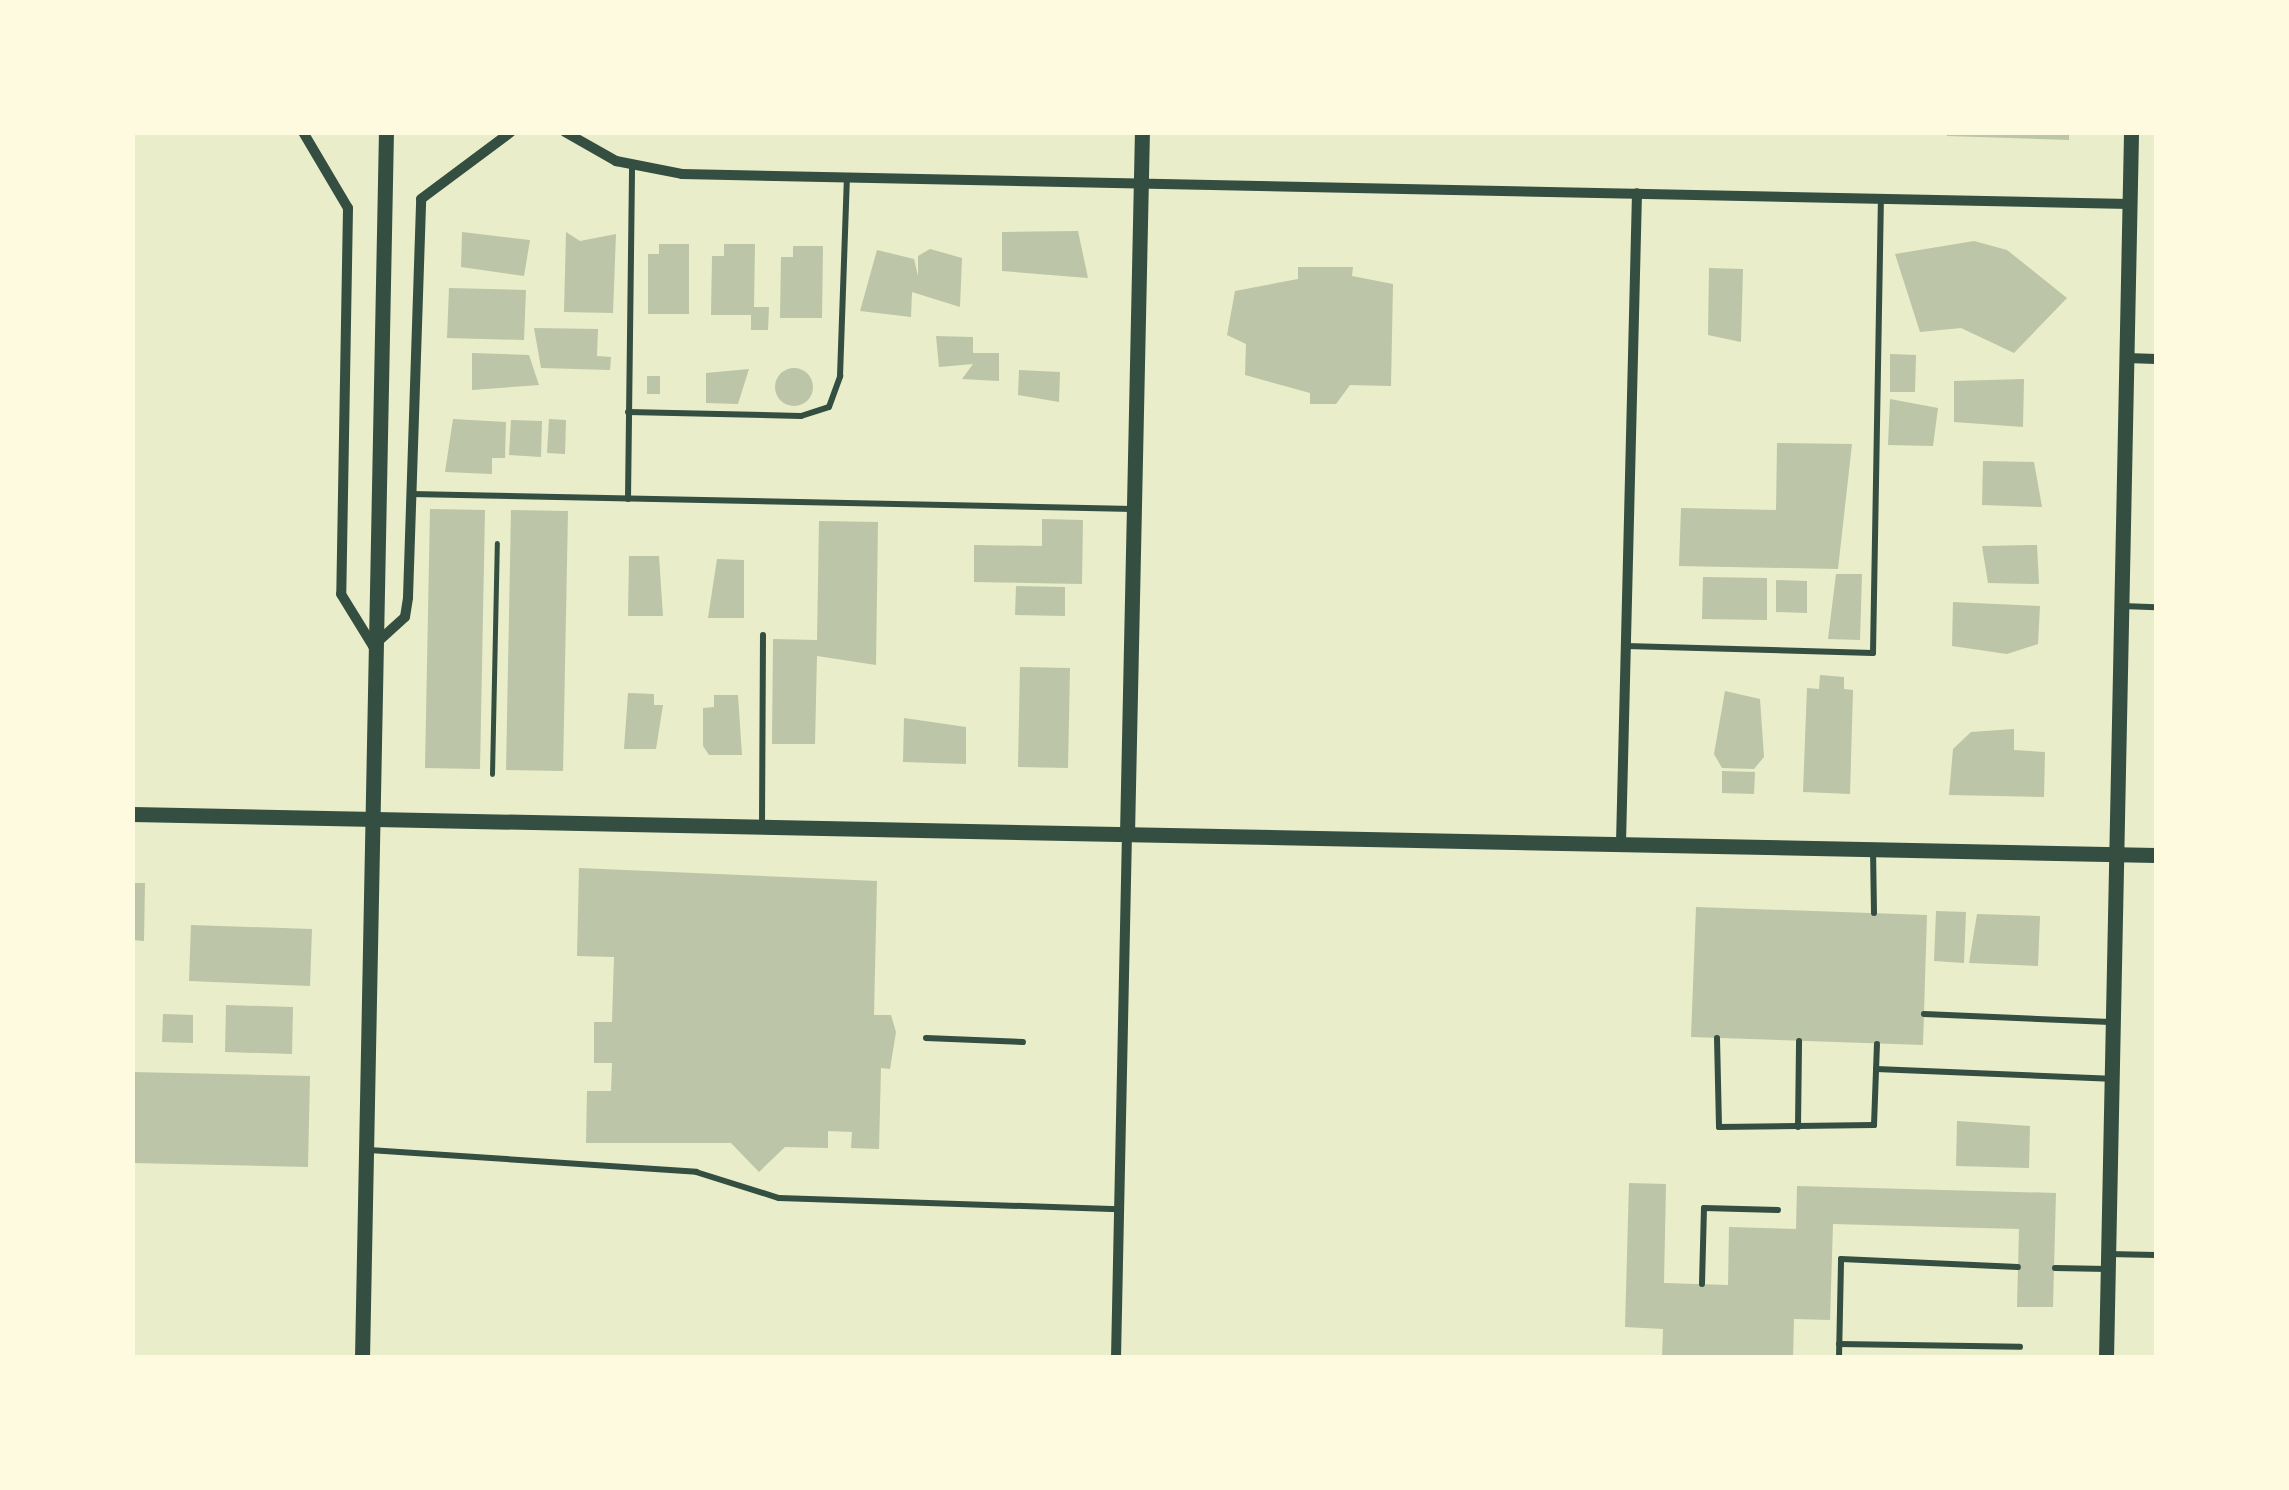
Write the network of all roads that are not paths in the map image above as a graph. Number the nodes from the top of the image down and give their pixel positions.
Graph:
1 (303, 132) edge
2 (386, 132) edge
3 (511, 132) edge
4 (565, 132) edge
5 (1142, 132) edge
6 (2131, 132) edge
7 (632, 166) junction
8 (847, 178) junction
9 (1140, 182) junction
10 (1636, 193) junction
11 (1881, 198) junction
12 (2130, 204) junction
13 (2128, 358) junction
14 (2156, 359) edge
15 (628, 412) junction
16 (410, 494) junction
17 (628, 498) junction
18 (1134, 509) junction
19 (2121, 606) junction
20 (2156, 607) edge
21 (763, 635) dead end
22 (373, 646) junction
23 (1625, 646) junction
24 (132, 814) edge
25 (371, 819) junction
26 (762, 826) junction
27 (1127, 834) junction
28 (1621, 843) junction
29 (1874, 847) junction
30 (2114, 854) junction
31 (2156, 855) edge
32 (1874, 914) dead end
33 (1924, 1014) dead end
34 (2112, 1022) junction
35 (926, 1038) dead end
36 (1717, 1038) dead end
37 (1800, 1041) dead end
38 (1022, 1042) dead end
39 (1878, 1044) dead end
40 (1876, 1068) junction
41 (2110, 1079) junction
42 (1798, 1127) junction
43 (368, 1150) junction
44 (1119, 1209) junction
45 (1778, 1210) dead end
46 (2156, 1254) edge
47 (2107, 1262) junction
48 (2018, 1267) dead end
49 (2054, 1268) dead end
50 (1702, 1284) dead end
51 (1839, 1344) junction
52 (2020, 1347) dead end
53 (362, 1358) edge
54 (1116, 1358) edge
55 (1839, 1358) edge
56 (2106, 1358) edge

1 - 22 street
2 - 22 street
3 - 16 street
4 - 7 street
5 - 9 street
6 - 12 street
7 - 8 street
7 - 15 lane
8 - 9 street
8 - 15 lane
9 - 10 street
9 - 18 street
10 - 11 street
10 - 23 street
11 - 12 street
11 - 23 lane
12 - 13 street
13 - 14 street
13 - 19 street
15 - 17 lane
16 - 17 lane
16 - 22 street
17 - 18 lane
18 - 27 street
19 - 20 lane
19 - 30 street
21 - 26 lane
22 - 25 street
23 - 28 street
24 - 25 street
25 - 26 street
25 - 43 street
26 - 27 street
27 - 28 street
27 - 44 street
28 - 29 street
29 - 30 street
29 - 32 lane
30 - 31 street
30 - 34 street
33 - 34 lane
34 - 41 street
35 - 38 lane
36 - 42 lane
37 - 42 lane
39 - 40 lane
40 - 41 lane
40 - 42 lane
41 - 47 street
43 - 44 lane
43 - 53 street
44 - 54 street
45 - 50 lane
46 - 47 lane
47 - 49 lane
47 - 56 street
48 - 51 lane
51 - 52 lane
51 - 55 lane

